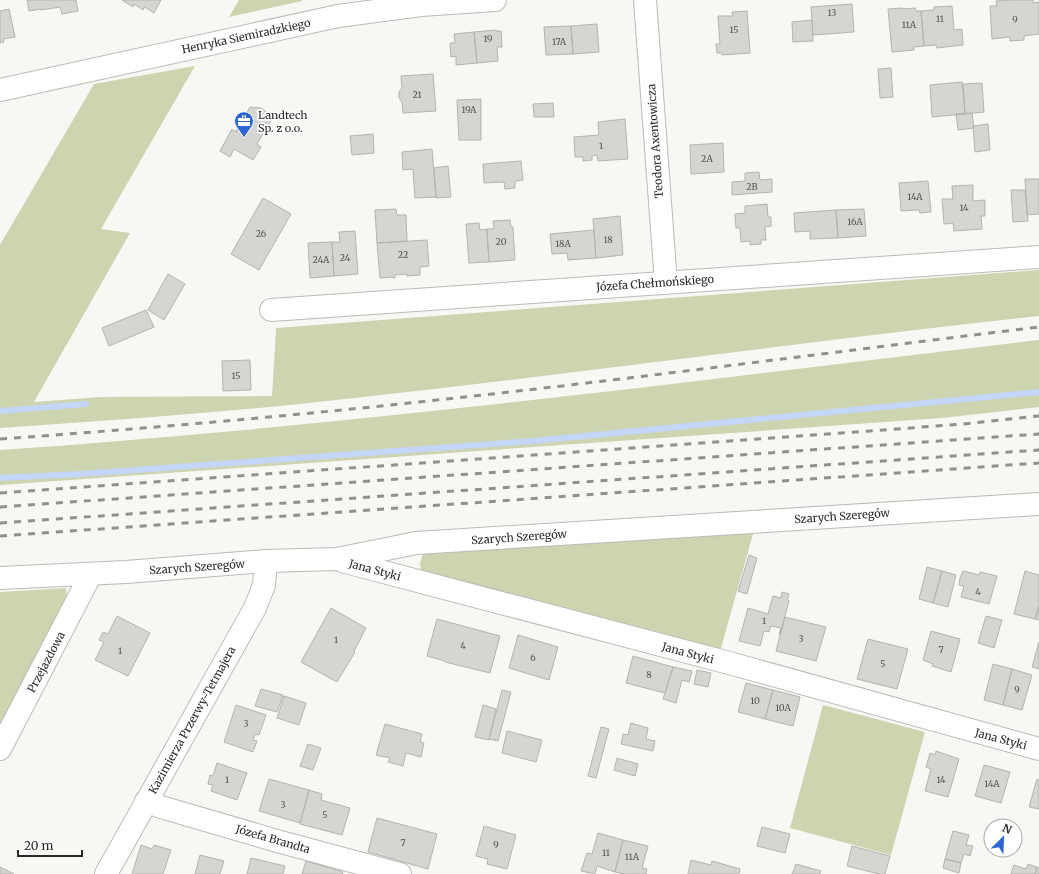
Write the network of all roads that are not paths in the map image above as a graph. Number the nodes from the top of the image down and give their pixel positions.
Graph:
1 (495, 0) edge
2 (645, 0) edge
3 (0, 90) edge
4 (1039, 257) edge
5 (666, 282) junction
6 (271, 310) dead end
7 (1039, 504) edge
8 (337, 559) junction
9 (266, 561) junction
10 (91, 574) junction
11 (0, 578) edge
12 (0, 749) edge
13 (1039, 749) edge
14 (146, 801) junction
15 (106, 874) edge
16 (400, 874) edge

1 - 3 street, Henryka Siemiradzkiego
2 - 5 street, Teodora Axentowicza
4 - 5 street, Józefa Chełmońskiego
5 - 6 street, Józefa Chełmońskiego
7 - 8 street, Szarych Szeregów
8 - 9 street, Szarych Szeregów
8 - 13 street, Jana Styki
9 - 10 street, Szarych Szeregów
9 - 14 street, Kazimierza Przerwy-Tetmajera
10 - 11 street, Szarych Szeregów
10 - 12 street, Przejazdowa
14 - 15 street, Kazimierza Przerwy-Tetmajera
14 - 16 street, Józefa Brandta

